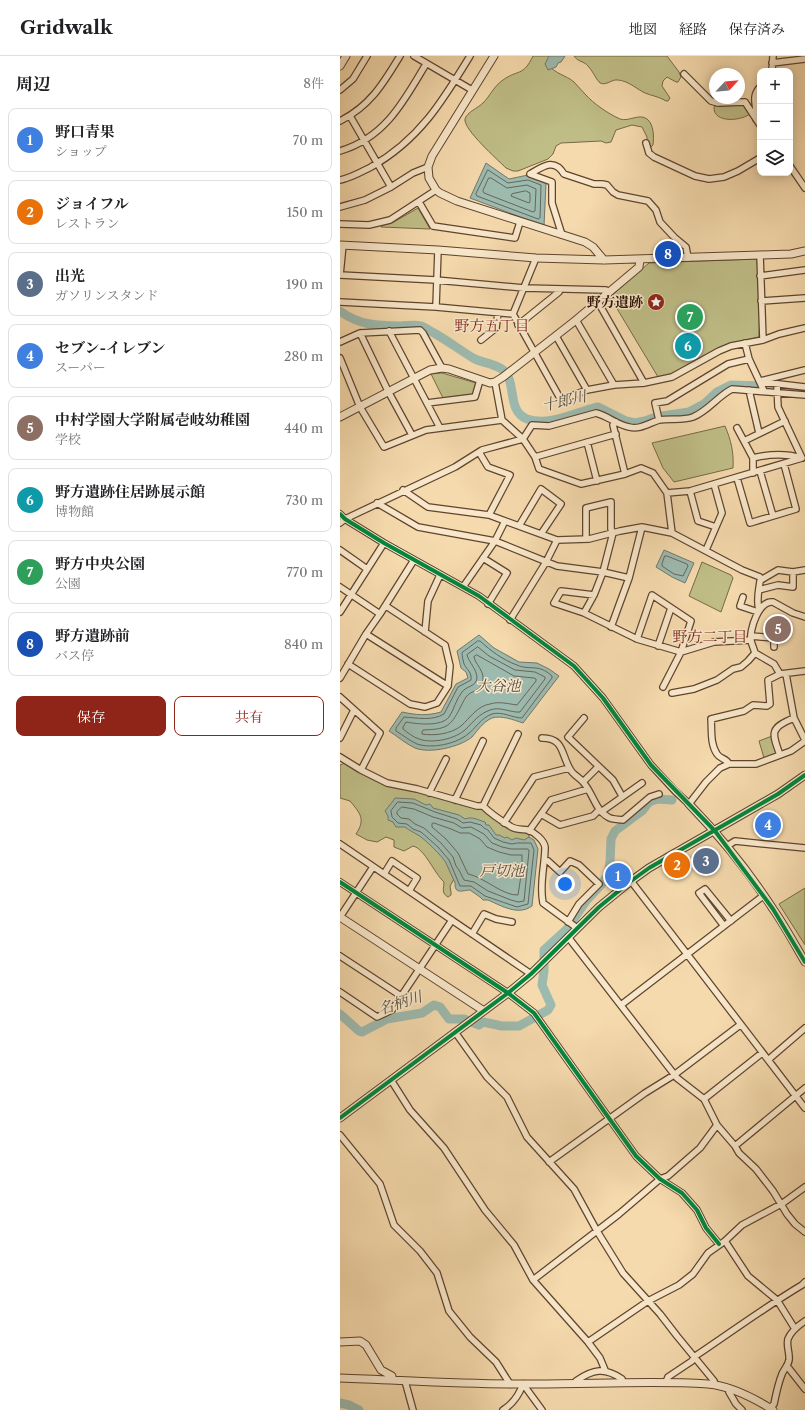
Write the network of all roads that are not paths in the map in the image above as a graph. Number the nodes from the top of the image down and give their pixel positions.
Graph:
1 (346, 56) edge
2 (367, 56) edge
3 (400, 56) edge
4 (414, 56) edge
5 (469, 56) edge
6 (494, 56) edge
7 (773, 56) edge
8 (804, 59) edge
9 (772, 63) junction
10 (426, 64) junction
11 (340, 66) edge
12 (772, 68) edge
13 (684, 74) dead end
14 (455, 81) junction
15 (340, 90) edge
16 (472, 90) junction
17 (757, 91) edge
18 (350, 116) junction
19 (756, 119) joint
20 (340, 121) edge
21 (363, 140) junction
22 (646, 143) dead end
23 (340, 151) edge
24 (757, 160) edge
25 (377, 164) junction
26 (428, 167) junction
27 (793, 170) edge
28 (340, 180) edge
29 (391, 187) junction
30 (805, 188) edge
31 (436, 190) junction
32 (419, 202) junction
33 (340, 207) edge
34 (520, 222) junction
35 (340, 224) edge
36 (562, 235) junction
37 (342, 245) edge
38 (438, 250) junction
39 (805, 251) edge
40 (760, 256) junction
41 (536, 258) junction
42 (688, 258) junction
43 (604, 260) junction
44 (640, 260) junction
45 (805, 270) edge
46 (340, 275) edge
47 (760, 276) junction
48 (436, 280) junction
49 (524, 288) junction
50 (560, 288) junction
51 (609, 292) junction
52 (805, 298) edge
53 (761, 301) junction
54 (340, 302) edge
55 (598, 302) junction
56 (436, 307) junction
57 (498, 313) junction
58 (513, 314) junction
59 (576, 320) junction
60 (518, 325) junction
61 (805, 328) edge
62 (389, 331) junction
63 (360, 333) junction
64 (556, 336) junction
65 (481, 340) dead end
66 (762, 340) junction
67 (340, 342) edge
68 (745, 343) junction
69 (534, 353) junction
70 (340, 358) edge
71 (749, 359) junction
72 (442, 368) junction
73 (805, 370) edge
74 (414, 377) junction
75 (480, 380) junction
76 (760, 381) junction
77 (495, 382) junction
78 (644, 383) junction
79 (614, 384) junction
80 (777, 384) junction
81 (805, 387) edge
82 (587, 390) junction
83 (749, 390) junction
84 (388, 391) junction
85 (764, 391) junction
86 (777, 392) junction
87 (805, 395) edge
88 (427, 403) junction
89 (360, 407) junction
90 (340, 417) edge
91 (502, 420) junction
92 (659, 420) junction
93 (785, 421) junction
94 (616, 422) junction
95 (440, 428) junction
96 (737, 428) dead end
97 (760, 433) junction
98 (616, 434) junction
99 (412, 435) junction
100 (523, 438) junction
101 (744, 440) junction
102 (587, 442) junction
103 (479, 452) junction
104 (535, 457) junction
105 (753, 458) junction
106 (804, 459) edge
107 (784, 464) junction
108 (760, 471) junction
109 (753, 473) junction
110 (625, 474) junction
111 (737, 478) junction
112 (598, 481) junction
113 (714, 484) junction
114 (403, 490) junction
115 (690, 491) junction
116 (667, 493) junction
117 (377, 503) junction
118 (340, 514) edge
119 (489, 515) junction
120 (773, 516) junction
121 (345, 519) junction
122 (505, 521) junction
123 (340, 523) edge
124 (519, 526) junction
125 (642, 527) junction
126 (716, 527) junction
127 (613, 533) junction
128 (672, 533) junction
129 (541, 534) junction
130 (586, 539) junction
131 (557, 540) junction
132 (495, 541) junction
133 (384, 543) junction
134 (340, 550) edge
135 (706, 550) junction
136 (483, 558) junction
137 (414, 560) junction
138 (546, 562) junction
139 (367, 569) junction
140 (805, 570) edge
141 (603, 572) junction
142 (793, 572) junction
143 (440, 575) junction
144 (629, 578) junction
145 (761, 580) junction
146 (463, 586) junction
147 (340, 587) edge
148 (759, 590) junction
149 (351, 594) junction
150 (594, 595) junction
151 (743, 597) dead end
152 (488, 604) junction
153 (386, 606) junction
154 (671, 608) junction
155 (758, 611) junction
156 (340, 612) edge
157 (584, 613) junction
158 (380, 614) junction
159 (805, 617) edge
160 (510, 620) junction
161 (611, 627) junction
162 (425, 632) junction
163 (366, 634) junction
164 (751, 638) junction
165 (637, 639) junction
166 (658, 646) junction
167 (774, 647) dead end
168 (681, 652) junction
169 (755, 653) junction
170 (348, 664) junction
171 (805, 671) edge
172 (783, 674) junction
173 (340, 676) edge
174 (448, 686) junction
175 (663, 687) dead end
176 (672, 693) dead end
177 (340, 697) edge
178 (354, 710) junction
179 (584, 718) dead end
180 (794, 718) junction
181 (518, 734) dead end
182 (340, 738) edge
183 (542, 738) dead end
184 (805, 740) edge
185 (483, 741) dead end
186 (780, 755) junction
187 (340, 757) edge
188 (446, 759) dead end
189 (729, 764) junction
190 (598, 767) junction
191 (569, 768) junction
192 (361, 770) junction
193 (805, 775) edge
194 (583, 782) junction
195 (642, 783) dead end
196 (588, 789) junction
197 (430, 793) junction
198 (659, 794) dead end
199 (622, 796) junction
200 (455, 800) junction
201 (689, 804) junction
202 (482, 806) junction
203 (600, 811) junction
204 (541, 814) junction
205 (504, 823) junction
206 (529, 831) junction
207 (715, 831) junction
208 (340, 844) edge
209 (727, 846) junction
210 (805, 848) edge
211 (548, 861) dead end
212 (373, 867) junction
213 (384, 874) junction
214 (631, 881) junction
215 (340, 882) edge
216 (409, 891) junction
217 (357, 893) junction
218 (764, 896) junction
219 (340, 917) edge
220 (452, 920) junction
221 (731, 921) junction
222 (512, 922) dead end
223 (572, 925) junction
224 (724, 926) junction
225 (472, 934) junction
226 (568, 937) junction
227 (435, 945) junction
228 (688, 955) junction
229 (340, 956) edge
230 (805, 962) edge
231 (418, 969) junction
232 (531, 974) junction
233 (340, 992) edge
234 (508, 993) junction
235 (401, 996) junction
236 (621, 1006) junction
237 (484, 1011) junction
238 (740, 1025) junction
239 (805, 1028) edge
240 (457, 1031) junction
241 (762, 1053) junction
242 (768, 1060) junction
243 (674, 1075) junction
244 (391, 1080) junction
245 (805, 1088) edge
246 (796, 1096) junction
247 (704, 1099) junction
248 (805, 1108) edge
249 (610, 1117) junction
250 (340, 1118) edge
251 (717, 1125) junction
252 (340, 1135) edge
253 (735, 1146) junction
254 (548, 1162) junction
255 (660, 1179) junction
256 (805, 1187) edge
257 (781, 1204) junction
258 (597, 1231) junction
259 (805, 1232) edge
260 (722, 1243) junction
261 (533, 1280) junction
262 (805, 1282) edge
263 (777, 1300) junction
264 (648, 1301) junction
265 (805, 1321) edge
266 (795, 1329) junction
267 (340, 1342) edge
268 (588, 1342) junction
269 (694, 1357) junction
270 (787, 1366) junction
271 (605, 1370) junction
272 (340, 1378) edge
273 (392, 1380) junction
274 (406, 1381) junction
275 (623, 1382) junction
276 (666, 1382) junction
277 (576, 1383) junction
278 (510, 1384) junction
279 (523, 1384) junction
280 (715, 1384) junction
281 (729, 1389) junction
282 (805, 1389) edge
283 (770, 1409) edge
284 (413, 1410) edge
285 (503, 1410) edge
286 (542, 1410) edge
287 (742, 1410) edge

1 - 11 street
2 - 15 street
3 - 18 street
4 - 10 street
5 - 14 street
6 - 16 street
7 - 9 street
8 - 9 street
9 - 12 street
10 - 14 street
10 - 21 street
13 - 19 street
14 - 16 street
14 - 25 street
16 - 26 street
17 - 19 street
18 - 20 street
18 - 21 street
21 - 23 street
21 - 25 street
22 - 24 street
25 - 28 street
25 - 29 street
26 - 29 street
26 - 31 street
27 - 30 street
29 - 33 street
31 - 32 street
31 - 34 street
32 - 34 street
32 - 35 street
34 - 36 street
36 - 42 street
36 - 43 street
37 - 38 street
37 - 46 street
38 - 41 street
38 - 48 street
39 - 40 street
40 - 42 street
40 - 47 street
41 - 43 street
41 - 49 street
42 - 44 street
43 - 44 street
44 - 51 street
45 - 47 street
46 - 48 street
47 - 53 street
48 - 49 street
48 - 56 street
49 - 50 street
49 - 58 street
50 - 51 street
50 - 60 street
51 - 55 street
52 - 53 street
53 - 66 street
54 - 56 street
55 - 59 street
55 - 78 street
56 - 57 street
57 - 58 street
57 - 65 street
58 - 60 street
59 - 64 street
59 - 79 street
60 - 69 street
61 - 66 street
62 - 63 street
62 - 72 street
62 - 74 street
63 - 67 street
63 - 84 street
64 - 69 street
64 - 82 street
66 - 68 street
68 - 71 street
68 - 78 street
69 - 77 street
69 - 82 street
70 - 89 street
71 - 76 street
71 - 92 street
72 - 74 street
72 - 75 street
73 - 76 street
74 - 84 street
74 - 88 street
75 - 77 street
75 - 88 street
76 - 80 street
76 - 85 street
77 - 91 street
78 - 79 street
79 - 82 street
80 - 81 street
80 - 86 street
83 - 85 street
83 - 92 street
83 - 97 street
84 - 89 street
84 - 99 street
85 - 86 street
86 - 87 street
86 - 93 street
88 - 95 street
89 - 90 street
89 - 99 street
91 - 95 street
91 - 100 street
92 - 94 street
93 - 97 street
93 - 106 street
94 - 98 street
94 - 100 street
95 - 99 street
96 - 101 street
97 - 101 street
98 - 102 street
98 - 110 street
100 - 103 street
100 - 104 street
101 - 105 street
102 - 104 street
102 - 112 street
103 - 114 street
103 - 119 street
104 - 112 street
105 - 106 street
105 - 109 street
106 - 107 street
107 - 108 street
107 - 120 street
108 - 109 street
108 - 120 street
109 - 111 street
110 - 112 street
110 - 116 street
111 - 113 street
111 - 120 street
113 - 115 street
113 - 126 street
114 - 117 street
114 - 119 street
115 - 116 street
115 - 126 street
116 - 128 street
117 - 121 street
117 - 132 street
118 - 121 street
119 - 122 street
121 - 123 street
121 - 133 street
122 - 124 street
122 - 132 street
124 - 129 street
124 - 129 street
125 - 127 street
125 - 128 street
125 - 144 street
126 - 135 street
127 - 130 street
127 - 130 street
127 - 141 street
128 - 135 street
129 - 131 street
130 - 131 street
131 - 138 street
132 - 136 street
132 - 138 street
133 - 137 street
133 - 139 street
134 - 139 street
135 - 145 street
136 - 146 street
136 - 152 street
137 - 143 street
137 - 153 street
138 - 141 street
138 - 160 street
139 - 149 street
140 - 142 street
141 - 144 street
141 - 150 street
142 - 145 street
142 - 148 street
143 - 146 street
143 - 162 street
144 - 161 street
145 - 148 street
146 - 152 street
147 - 149 street
148 - 155 street
149 - 156 street
149 - 158 street
150 - 157 street
150 - 157 street
151 - 155 street
152 - 160 street
153 - 158 street
153 - 162 street
154 - 165 street
154 - 166 street
154 - 168 street
155 - 159 street
155 - 164 street
157 - 161 street
158 - 163 street
160 - 201 street
161 - 165 street
162 - 174 street
163 - 170 street
163 - 174 street
164 - 167 street
164 - 168 street
164 - 169 street
165 - 166 street
166 - 168 street
168 - 175 street
169 - 172 street
169 - 176 street
170 - 173 street
170 - 174 street
171 - 172 street
172 - 180 street
172 - 189 street
177 - 178 street
178 - 182 street
178 - 192 street
179 - 190 street
180 - 184 street
180 - 186 street
181 - 202 street
183 - 191 street
184 - 186 street
185 - 200 street
186 - 189 street
187 - 192 street
188 - 197 street
189 - 201 street
190 - 194 street
190 - 199 street
191 - 194 street
191 - 205 street
192 - 197 street
193 - 207 street
194 - 196 street
195 - 199 street
196 - 203 street
196 - 204 street
197 - 200 street
198 - 203 street
199 - 203 street
200 - 202 street
201 - 207 street
202 - 205 street
203 - 204 street
204 - 206 street
205 - 206 street
206 - 223 street
207 - 209 street
207 - 214 street
208 - 212 street
209 - 210 street
209 - 218 street
211 - 223 street
212 - 213 street
212 - 217 street
213 - 216 street
213 - 216 street
214 - 223 street
214 - 228 street
215 - 217 street
216 - 220 street
217 - 219 street
217 - 227 street
218 - 221 street
218 - 230 street
219 - 231 street
220 - 225 street
220 - 227 street
221 - 224 street
221 - 224 street
222 - 225 street
223 - 226 street
224 - 228 street
225 - 232 street
226 - 232 street
226 - 236 street
227 - 231 street
227 - 234 street
228 - 236 street
228 - 238 street
229 - 235 street
231 - 235 street
231 - 237 street
232 - 234 street
233 - 235 street
234 - 237 street
234 - 249 street
236 - 243 street
237 - 240 street
238 - 241 street
238 - 243 street
239 - 242 street
240 - 244 street
240 - 254 street
241 - 242 street
241 - 247 street
242 - 246 street
243 - 247 street
243 - 249 street
244 - 250 street
244 - 261 street
245 - 246 street
246 - 248 street
246 - 253 street
247 - 251 street
249 - 254 street
249 - 255 street
251 - 253 street
251 - 255 street
252 - 278 street
253 - 257 street
254 - 258 street
255 - 258 street
255 - 260 street
256 - 257 street
257 - 259 street
257 - 260 street
258 - 261 street
258 - 264 street
260 - 263 street
260 - 264 street
261 - 268 street
262 - 263 street
263 - 266 street
263 - 269 street
264 - 268 street
264 - 269 street
265 - 266 street
266 - 270 street
267 - 273 street
268 - 271 street
269 - 276 street
269 - 280 street
270 - 282 street
270 - 283 street
271 - 275 street
271 - 277 street
272 - 273 street
273 - 274 street
274 - 278 street
274 - 284 street
275 - 276 street
275 - 277 street
276 - 280 street
277 - 279 street
278 - 279 street
279 - 285 street
279 - 286 street
280 - 281 street
281 - 283 street
281 - 287 street

